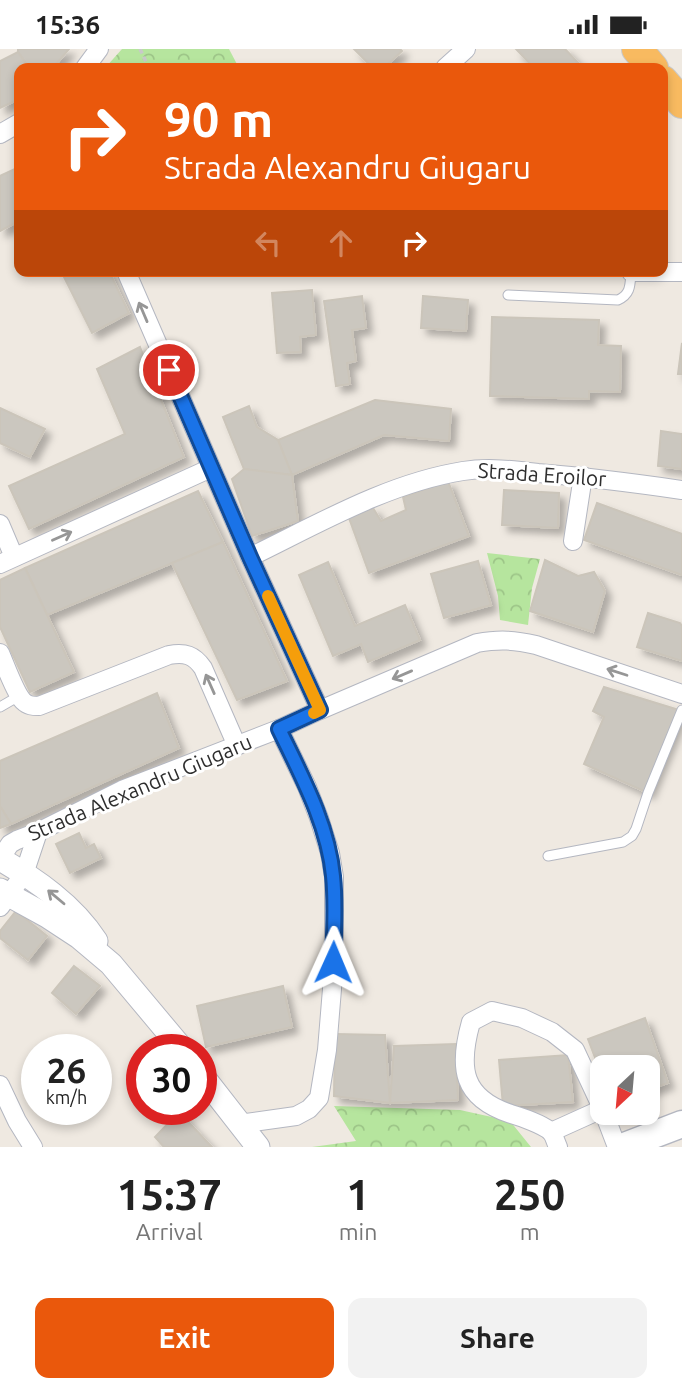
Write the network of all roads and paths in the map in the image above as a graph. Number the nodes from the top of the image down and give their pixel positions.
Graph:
1 (466, 49) edge
2 (637, 49) edge
3 (451, 63) edge
4 (649, 63) edge
5 (668, 87) edge
6 (682, 103) edge
7 (129, 277) edge
8 (631, 277) edge
9 (508, 295) dead end
10 (211, 468) junction
11 (583, 477) junction
12 (682, 490) edge
13 (0, 524) edge
14 (573, 541) dead end
15 (250, 557) junction
16 (7, 561) edge
17 (1, 659) edge
18 (682, 694) edge
19 (19, 696) junction
20 (0, 707) edge
21 (320, 710) junction
22 (682, 710) edge
23 (279, 729) junction
24 (237, 746) junction
25 (38, 832) junction
26 (548, 856) dead end
27 (0, 859) edge
28 (24, 873) junction
29 (3, 898) edge
30 (111, 964) junction
31 (170, 1034) edge
32 (590, 1082) edge
33 (0, 1085) edge
34 (217, 1095) edge
35 (590, 1118) edge
36 (239, 1124) junction
37 (682, 1124) edge
38 (610, 1125) edge
39 (555, 1140) edge
40 (33, 1147) edge
41 (258, 1147) edge
42 (620, 1147) edge

1 - 3 street
2 - 4 highway
5 - 6 highway
10 -> 7 street
8 - 9 lane
10 - 15 street
16 -> 10 street
11 - 12 street, Strada Eroilor
11 - 14 street
11 - 15 street, Strada Eroilor
13 - 16 street
15 - 21 street
17 - 19 street
18 -> 21 street, Strada Alexandru Giugaru
19 - 20 lane
24 -> 19 street
21 - 23 street, Strada Alexandru Giugaru
22 - 26 lane
23 - 24 street, Strada Alexandru Giugaru
23 - 36 street
24 - 25 street, Strada Alexandru Giugaru
25 - 27 street, Strada Alexandru Giugaru
25 - 28 street
27 - 28 street
28 - 29 street
30 -> 28 street
29 - 30 street
30 - 31 street
32 - 39 street
33 - 40 street
34 - 36 street
35 - 39 street
36 - 41 street
37 - 42 main road
38 - 42 street

